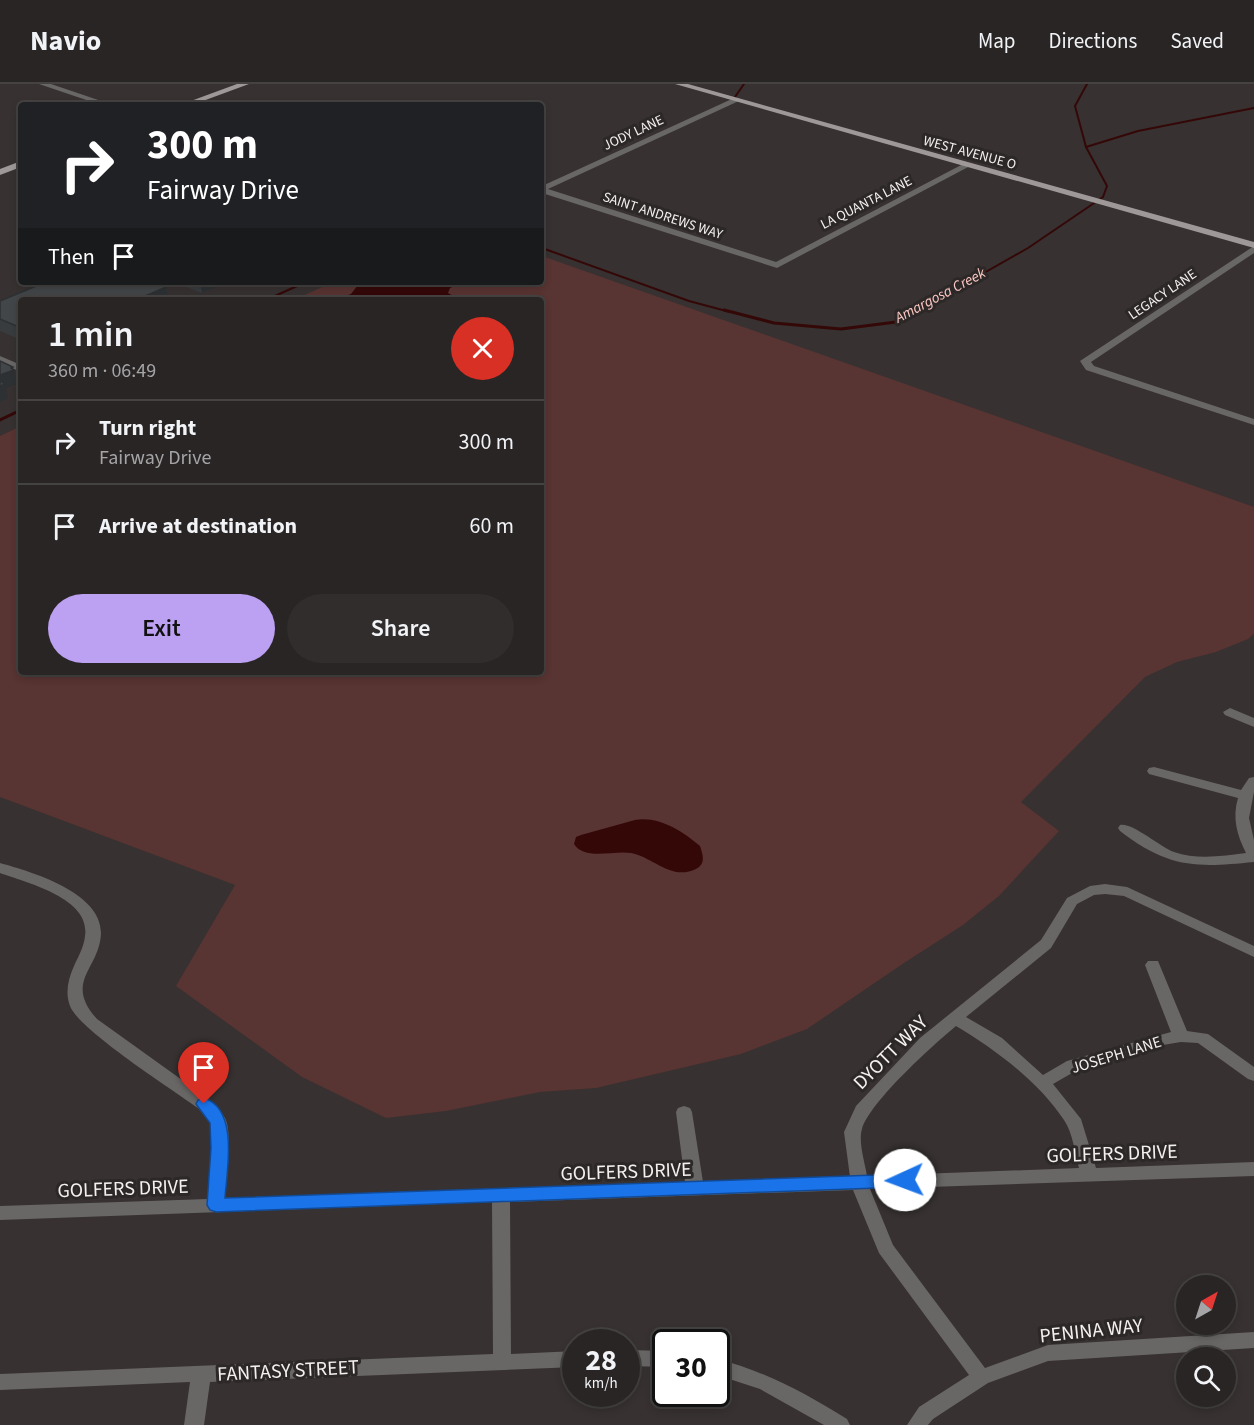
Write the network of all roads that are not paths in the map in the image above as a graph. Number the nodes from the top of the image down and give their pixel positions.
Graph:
1 (43, 84) edge
2 (245, 84) edge
3 (256, 84) edge
4 (679, 84) edge
5 (737, 100) junction
6 (100, 102) edge
7 (193, 102) edge
8 (206, 102) edge
9 (968, 165) junction
10 (18, 166) edge
11 (0, 172) edge
12 (544, 189) edge
13 (544, 191) edge
14 (1254, 245) edge
15 (1254, 249) edge
16 (777, 264) joint
17 (0, 359) edge
18 (18, 368) edge
19 (1254, 423) edge
20 (1230, 712) dead end
21 (1254, 723) edge
22 (1154, 771) dead end
23 (1254, 780) edge
24 (1244, 795) junction
25 (1125, 828) dead end
26 (1254, 856) edge
27 (0, 868) edge
28 (1254, 952) edge
29 (1153, 965) dead end
30 (955, 1018) junction
31 (1181, 1036) junction
32 (1254, 1075) edge
33 (1042, 1083) junction
34 (684, 1112) dead end
35 (1254, 1169) edge
36 (1090, 1175) junction
37 (859, 1182) junction
38 (695, 1189) junction
39 (501, 1197) junction
40 (216, 1205) junction
41 (0, 1213) edge
42 (1254, 1340) edge
43 (562, 1359) edge
44 (502, 1360) junction
45 (730, 1370) edge
46 (201, 1375) junction
47 (981, 1377) junction
48 (0, 1382) edge
49 (194, 1425) edge
50 (840, 1425) edge
51 (917, 1425) edge

1 - 6 street
2 - 7 main road
3 - 8 main road
4 - 5 main road, WEST AVENUE O
5 - 9 main road, WEST AVENUE O
5 - 12 street, JODY LANE
9 - 14 main road, WEST AVENUE O
9 - 16 street, LA QUANTA LANE
10 - 11 main road
13 - 16 street, SAINT ANDREWS WAY
15 - 19 street, LEGACY LANE
17 - 18 street
20 - 21 street
22 - 24 street
23 - 24 street
24 - 26 street
25 - 26 street
27 - 40 street
28 - 30 street, DYOTT WAY
29 - 31 street
30 - 33 street
30 - 37 street, DYOTT WAY
31 - 32 street, JOSEPH LANE
31 - 33 street, JOSEPH LANE
33 - 36 street
34 - 38 street
35 - 36 street, GOLFERS DRIVE
36 - 37 street, GOLFERS DRIVE
37 - 38 street, GOLFERS DRIVE
37 - 47 street, DYOTT WAY
38 - 39 street, GOLFERS DRIVE
39 - 40 street, GOLFERS DRIVE
39 - 44 street
40 - 41 street, GOLFERS DRIVE
42 - 47 street, PENINA WAY
43 - 44 street, FANTASY STREET
44 - 46 street, FANTASY STREET
45 - 50 street
46 - 48 street, FANTASY STREET
46 - 49 street
47 - 51 street, PENINA WAY

